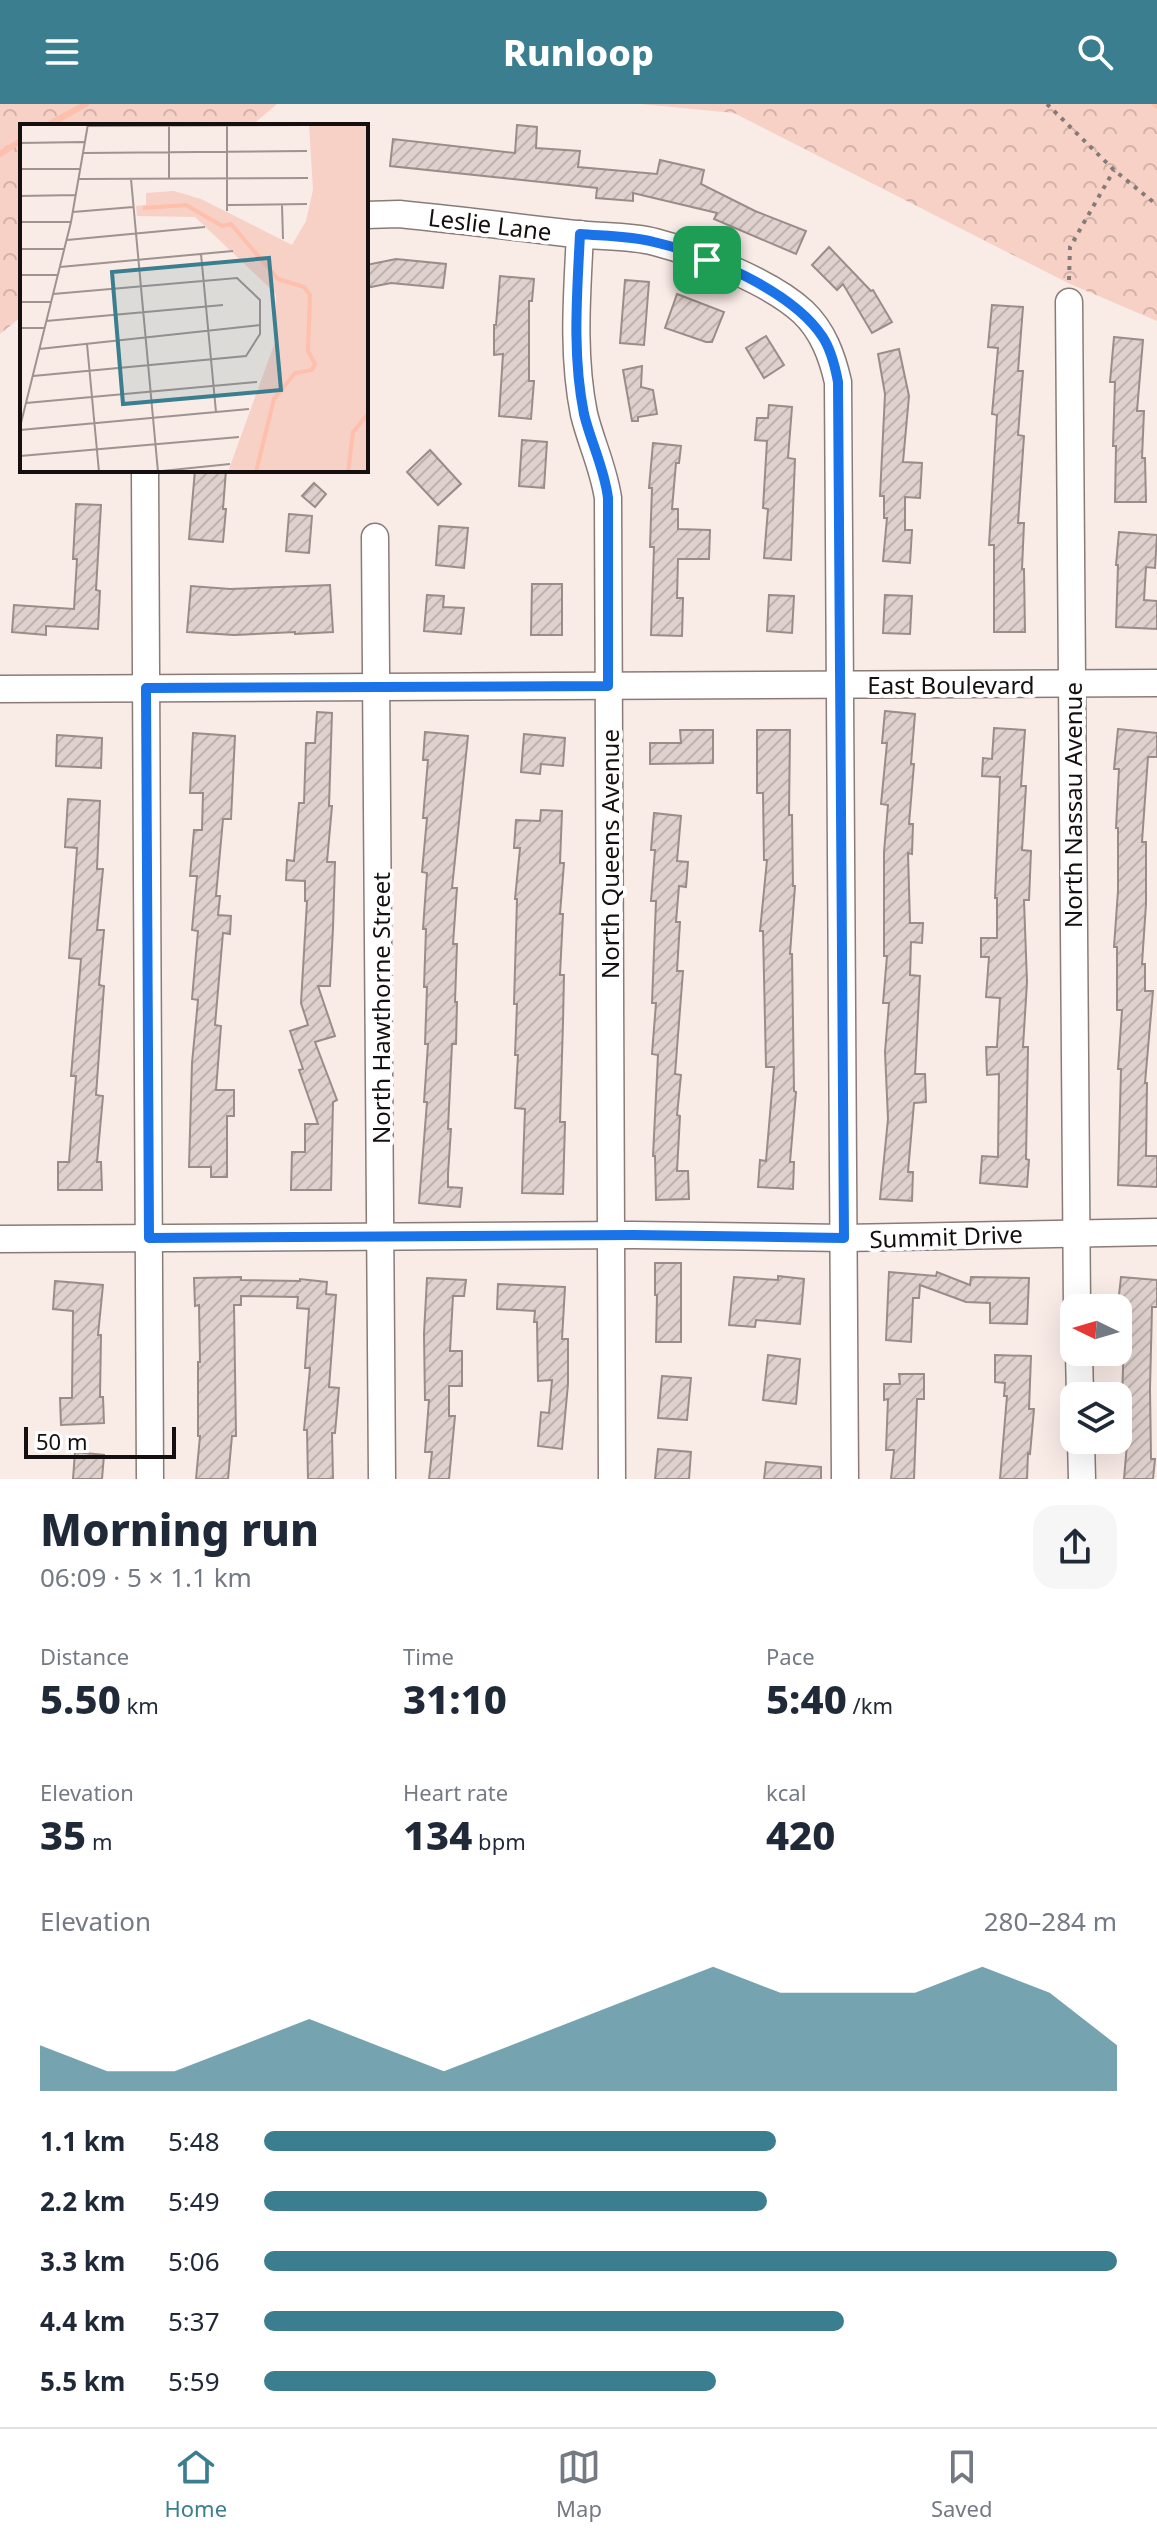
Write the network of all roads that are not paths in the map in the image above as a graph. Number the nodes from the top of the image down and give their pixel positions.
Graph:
1 (368, 215) edge
2 (580, 234) junction
3 (1069, 302) road end
4 (145, 472) edge
5 (375, 537) dead end
6 (1157, 683) edge
7 (1071, 684) junction
8 (840, 685) junction
9 (608, 686) junction
10 (377, 687) junction
11 (146, 688) junction
12 (0, 689) edge
13 (1076, 1232) junction
14 (1157, 1232) edge
15 (610, 1235) junction
16 (382, 1237) junction
17 (149, 1238) junction
18 (844, 1238) junction
19 (0, 1239) edge
20 (1077, 1294) edge
21 (1081, 1454) edge
22 (150, 1479) edge
23 (382, 1479) edge
24 (612, 1479) edge
25 (845, 1479) edge
26 (1082, 1479) edge

1 - 2 street, Leslie Lane
2 - 8 street, Leslie Lane
2 - 9 street, North Queens Avenue
3 - 7 street, North Nassau Avenue
4 - 11 street
5 - 10 street, North Hawthorne Street
6 - 7 street, East Boulevard
7 - 8 street, East Boulevard
7 - 13 street, North Nassau Avenue
8 - 9 street, East Boulevard
8 - 18 street
9 - 10 street, East Boulevard
9 - 15 street, North Queens Avenue
10 - 11 street, East Boulevard
10 - 16 street, North Hawthorne Street
11 - 12 street, East Boulevard
11 - 17 street
13 - 14 street, Summit Drive
13 - 18 street, Summit Drive
13 - 20 street, North Nassau Avenue
15 - 16 street, Summit Drive
15 - 18 street, Summit Drive
15 - 24 street, North Queens Avenue
16 - 17 street, Summit Drive
16 - 23 street, North Hawthorne Street
17 - 19 street, Summit Drive
17 - 22 street
18 - 25 street
21 - 26 street

